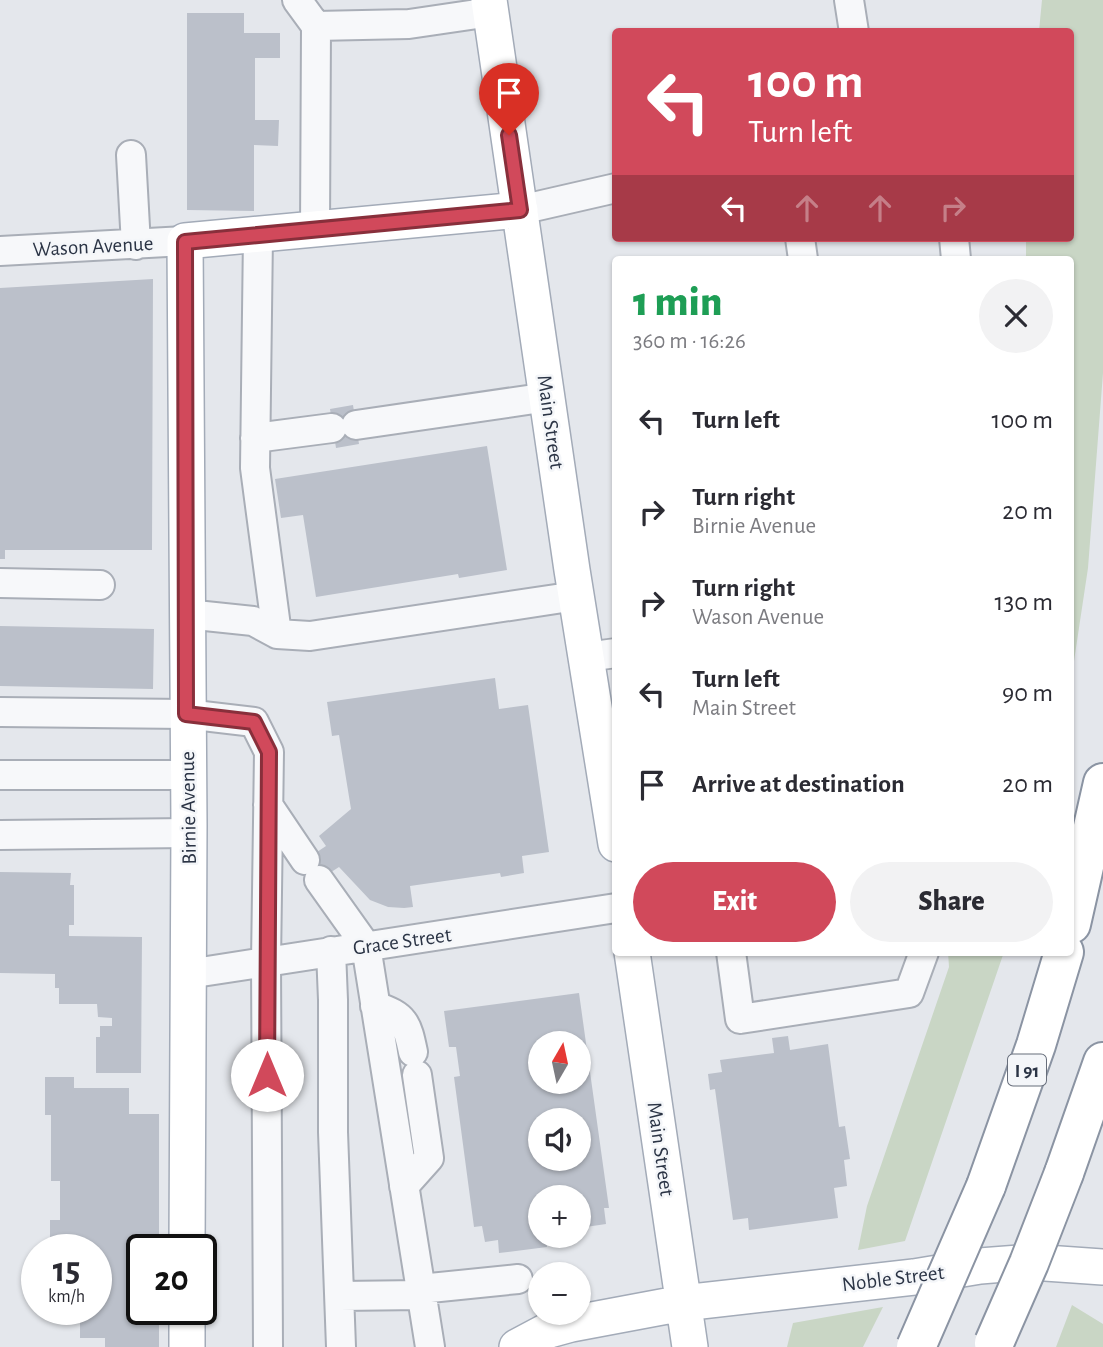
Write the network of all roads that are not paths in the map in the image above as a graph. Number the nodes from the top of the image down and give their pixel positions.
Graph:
1 (297, 0) edge
2 (849, 0) edge
3 (490, 6) edge
4 (316, 26) junction
5 (853, 28) edge
6 (131, 155) dead end
7 (612, 189) edge
8 (520, 210) junction
9 (315, 230) junction
10 (258, 235) junction
11 (185, 242) junction
12 (136, 245) junction
13 (0, 251) edge
14 (548, 397) junction
15 (255, 438) junction
16 (0, 583) edge
17 (100, 584) dead end
18 (576, 596) junction
19 (186, 614) junction
20 (277, 634) junction
21 (601, 655) edge
22 (0, 712) edge
23 (186, 714) junction
24 (0, 775) edge
25 (187, 775) junction
26 (1103, 783) edge
27 (612, 797) edge
28 (268, 805) junction
29 (189, 833) junction
30 (0, 835) edge
31 (612, 909) edge
32 (1074, 911) edge
33 (366, 946) junction
34 (331, 951) junction
35 (633, 956) edge
36 (732, 956) edge
37 (922, 956) edge
38 (1063, 956) edge
39 (266, 962) junction
40 (188, 974) junction
41 (375, 1006) junction
42 (1103, 1062) edge
43 (404, 1186) junction
44 (187, 1234) edge
45 (1103, 1267) edge
46 (518, 1279) dead end
47 (420, 1292) junction
48 (340, 1296) junction
49 (683, 1303) junction
50 (187, 1325) edge
51 (993, 1345) edge
52 (187, 1347) edge
53 (268, 1347) edge
54 (341, 1347) edge
55 (430, 1347) edge
56 (517, 1347) edge
57 (690, 1347) edge
58 (916, 1347) edge

1 - 4 street
2 - 5 street
3 - 4 street
3 - 8 main road, Main Street
4 - 9 street
6 - 12 street
7 - 8 street
8 - 9 main road, Wason Avenue
8 - 14 main road, Main Street
9 - 10 main road, Wason Avenue
10 - 11 main road, Wason Avenue
10 - 15 street
11 - 12 street, Wason Avenue
11 - 19 main road, Birnie Avenue
12 - 13 street, Wason Avenue
14 - 15 street
14 - 18 main road, Main Street
15 - 20 street
16 - 17 street
18 - 20 street
18 - 21 main road, Main Street
19 - 20 street
19 - 23 main road, Birnie Avenue
21 - 27 main road, Main Street
22 - 23 street
23 - 25 main road, Birnie Avenue
23 - 28 street
24 - 25 street
25 - 29 main road, Birnie Avenue
26 - 32 highway
28 - 33 street
28 - 39 street
29 - 30 street
29 - 40 main road, Birnie Avenue
31 - 33 street, Grace Street
33 - 34 street, Grace Street
33 - 41 street
34 - 39 street, Grace Street
34 - 48 street
35 - 49 main road, Main Street
36 - 37 street
38 - 58 highway, I 91, bridge
39 - 40 street, Grace Street
39 - 53 street
40 - 44 main road, Birnie Avenue
41 - 43 street
41 - 43 street
42 - 51 highway, bridge
43 - 47 street
45 - 49 main road, Noble Street
46 - 47 street
47 - 48 street
47 - 55 street
48 - 54 street
49 - 56 main road, Noble Street
49 - 57 main road, Main Street
50 - 52 main road

